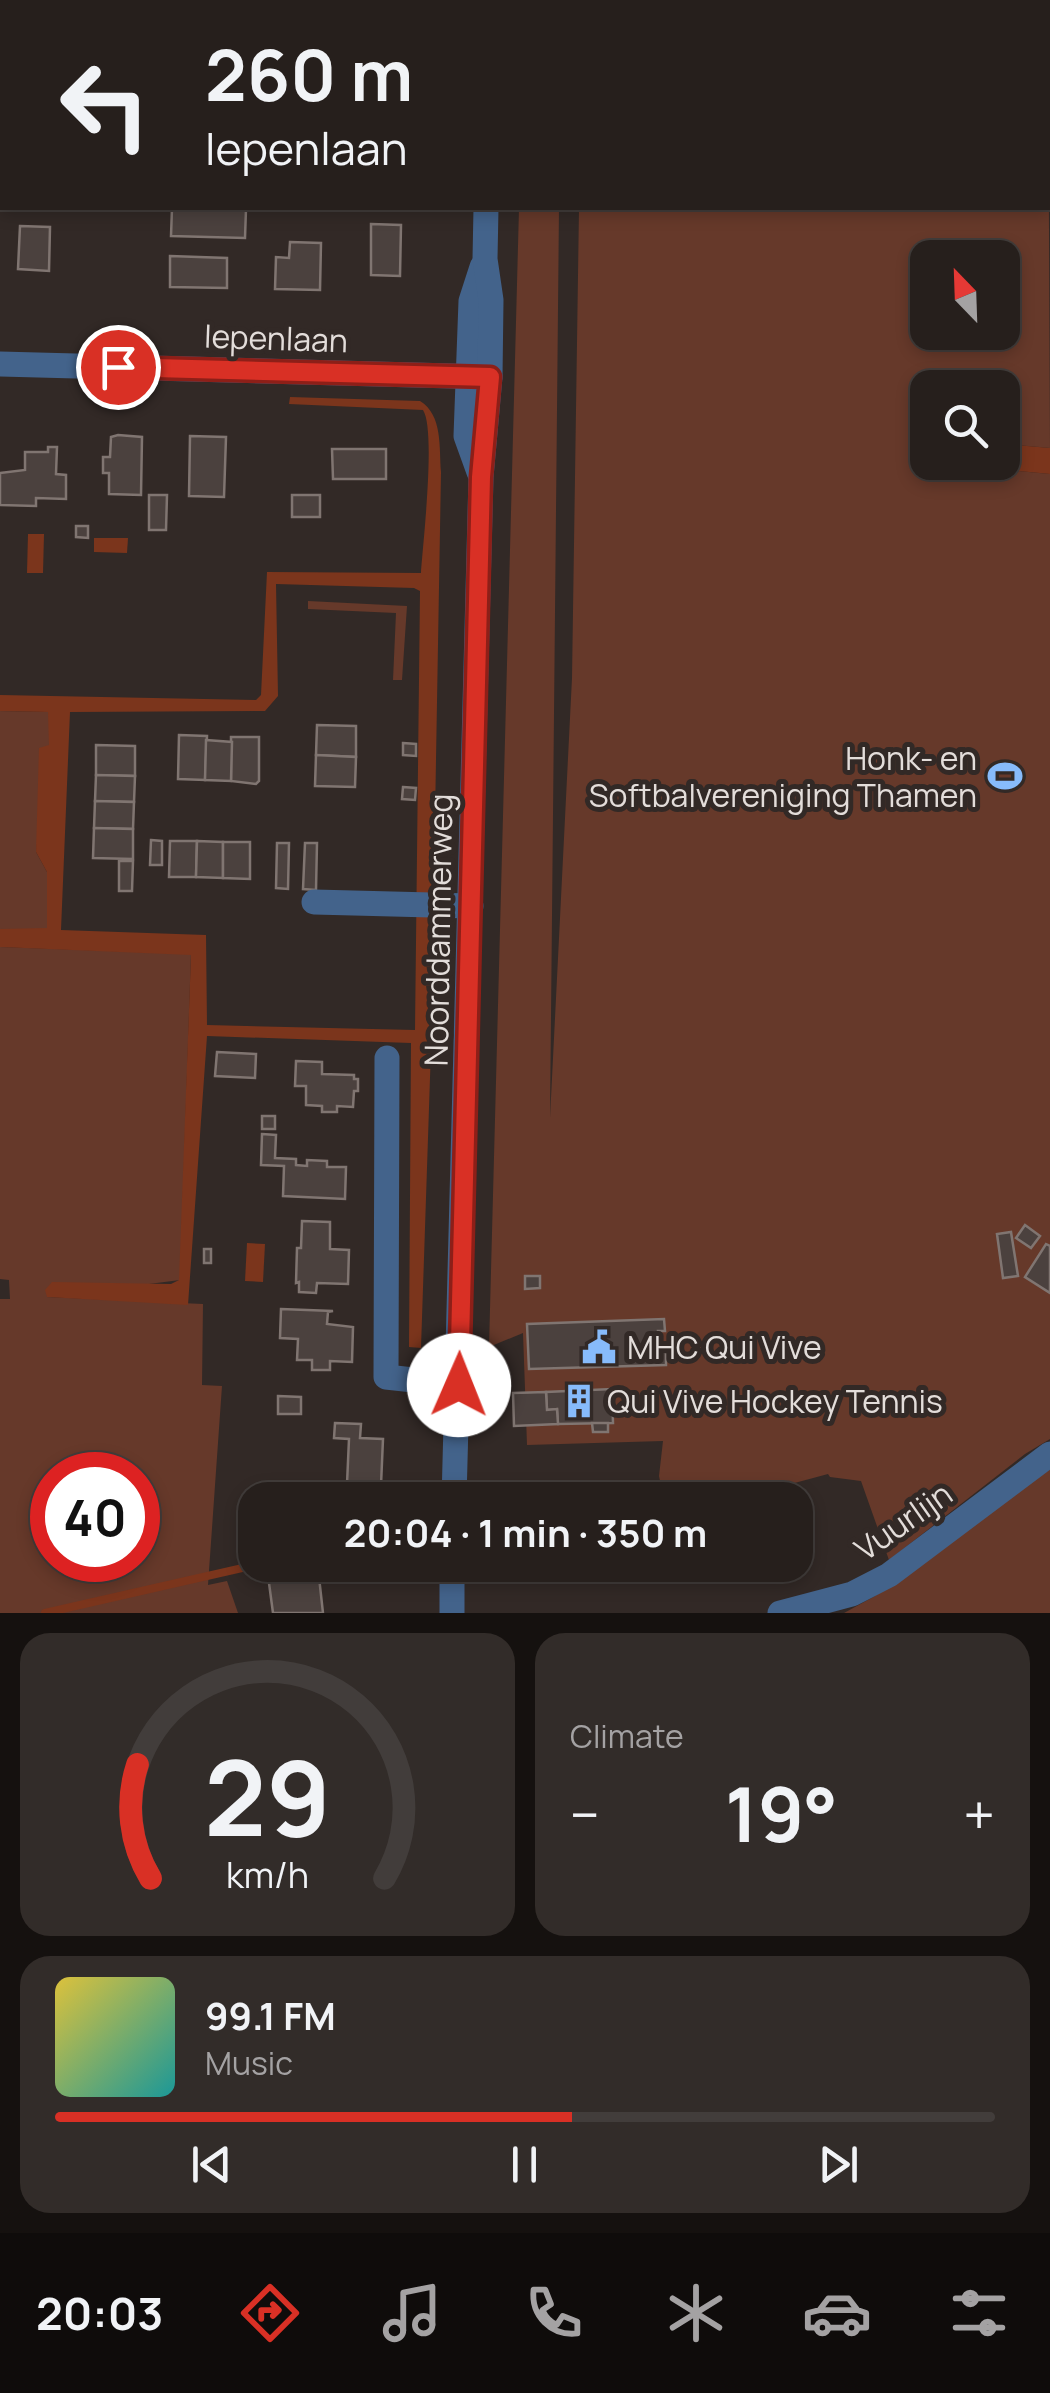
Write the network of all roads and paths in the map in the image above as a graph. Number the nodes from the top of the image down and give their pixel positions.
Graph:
1 (486, 210) edge
2 (0, 364) edge
3 (480, 377) junction
4 (314, 902) dead end
5 (458, 905) junction
6 (387, 1058) dead end
7 (459, 1385) junction
8 (1050, 1454) edge
9 (455, 1482) edge
10 (452, 1582) edge
11 (452, 1613) edge
12 (780, 1613) edge

1 - 3 street, Noorddammerweg
2 - 3 street, Iepenlaan
3 - 5 street, Noorddammerweg
4 - 5 street
5 - 7 street, Noorddammerweg
6 - 7 street, Noorddammerweg
7 - 9 street, Noorddammerweg
8 - 12 street, Vuurlijn
10 - 11 street

